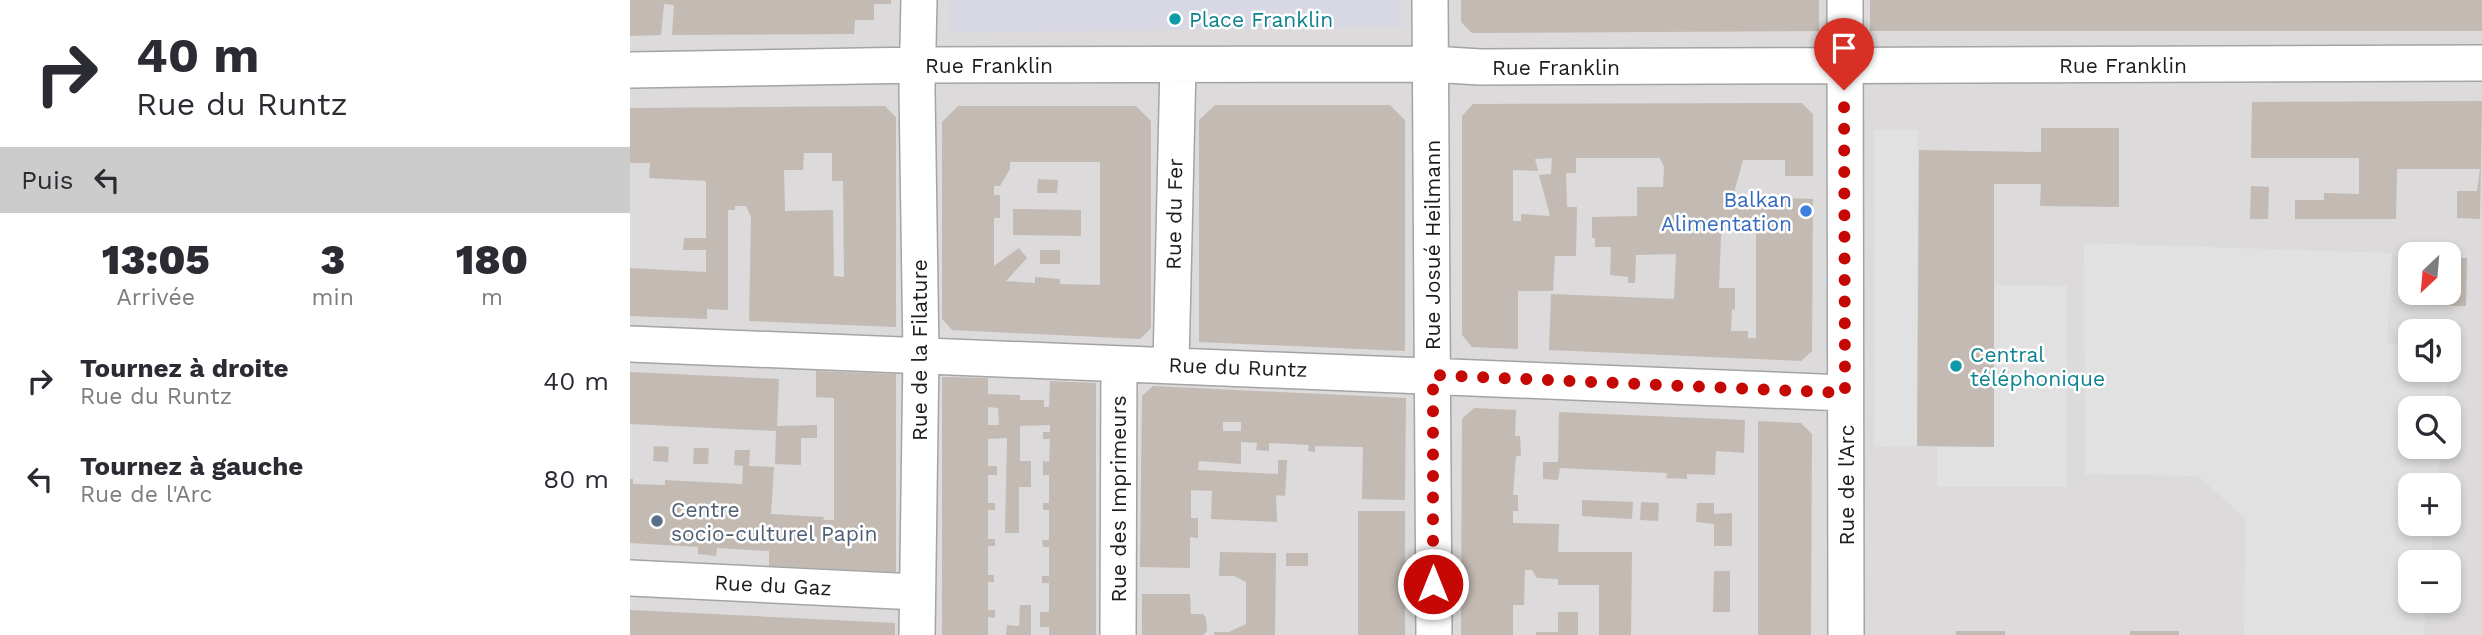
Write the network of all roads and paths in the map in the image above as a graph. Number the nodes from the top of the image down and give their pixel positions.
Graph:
1 (919, 0) edge
2 (1430, 0) edge
3 (1845, 0) edge
4 (1432, 64) junction
5 (2482, 64) edge
6 (918, 65) junction
7 (1178, 65) junction
8 (1844, 65) junction
9 (630, 70) edge
10 (630, 344) edge
11 (921, 355) junction
12 (1119, 364) junction
13 (1171, 364) junction
14 (1433, 375) junction
15 (1845, 393) junction
16 (630, 578) edge
17 (917, 592) junction
18 (917, 635) edge
19 (1118, 635) edge
20 (1434, 635) edge
21 (1846, 635) edge

1 - 6 street
2 - 4 street
3 - 8 street, Rue de l'Arc
4 - 7 street, Rue Franklin
4 - 8 street, Rue Franklin
4 - 14 street, Rue Josué Heilmann
5 - 8 street, Rue Franklin
6 - 7 street, Rue Franklin
6 - 9 street, Rue Franklin
6 - 11 street, Rue de la Filature
7 - 13 street, Rue du Fer
8 - 15 street, Rue de l'Arc
10 - 11 street, Rue du Runtz
11 - 12 street, Rue du Runtz
11 - 17 street, Rue de la Filature
12 - 13 street, Rue du Runtz
12 - 19 street, Rue des Imprimeurs
13 - 14 street, Rue du Runtz
14 - 15 street, Rue du Runtz
14 - 20 street, Rue Josué Heilmann
15 - 21 street, Rue de l'Arc
16 - 17 street, Rue du Gaz
17 - 18 street, Rue de la Filature

